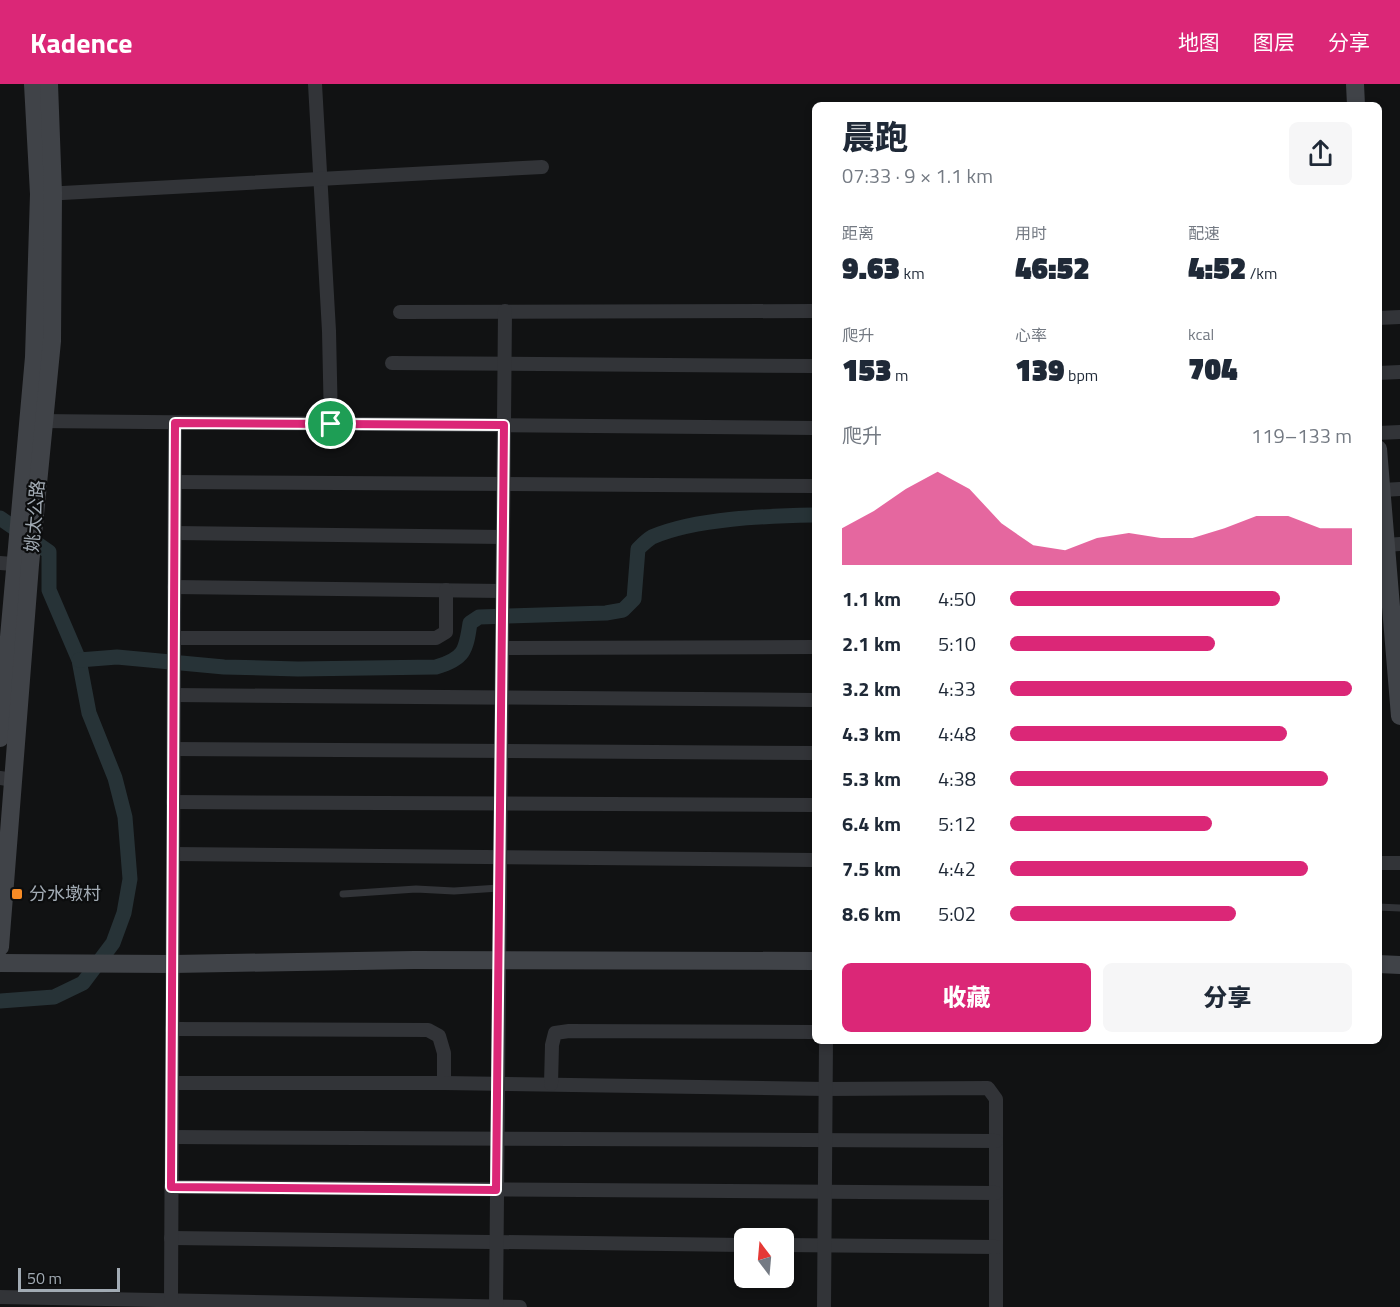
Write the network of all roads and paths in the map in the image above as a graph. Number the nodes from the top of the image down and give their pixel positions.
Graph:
1 (33, 84) edge
2 (49, 84) edge
3 (315, 84) edge
4 (1354, 84) edge
5 (1356, 102) edge
6 (542, 167) dead end
7 (319, 179) junction
8 (46, 194) junction
9 (505, 311) junction
10 (812, 311) edge
11 (400, 312) dead end
12 (1400, 316) edge
13 (1382, 318) edge
14 (392, 363) dead end
15 (504, 364) junction
16 (812, 366) edge
17 (1400, 372) edge
18 (1382, 373) edge
19 (36, 421) junction
20 (175, 423) junction
21 (331, 424) junction
22 (504, 425) junction
23 (812, 428) edge
24 (1400, 432) edge
25 (1382, 433) edge
26 (1382, 461) edge
27 (175, 482) junction
28 (503, 484) junction
29 (812, 486) edge
30 (1391, 489) edge
31 (175, 533) junction
32 (503, 537) junction
33 (1393, 545) edge
34 (15, 564) edge
35 (174, 587) junction
36 (447, 590) junction
37 (502, 596) junction
38 (1395, 599) edge
39 (174, 644) junction
40 (812, 647) edge
41 (502, 648) junction
42 (1397, 651) edge
43 (174, 695) junction
44 (501, 698) junction
45 (812, 700) edge
46 (1400, 706) edge
47 (0, 738) edge
48 (174, 749) junction
49 (501, 751) junction
50 (812, 753) edge
51 (6, 779) edge
52 (173, 802) junction
53 (500, 804) junction
54 (812, 805) edge
55 (173, 854) junction
56 (500, 857) junction
57 (812, 860) edge
58 (1382, 863) edge
59 (1400, 863) edge
60 (500, 888) junction
61 (343, 894) dead end
62 (1382, 907) edge
63 (1400, 908) edge
64 (0, 947) edge
65 (499, 960) junction
66 (812, 961) edge
67 (0, 963) edge
68 (173, 964) junction
69 (1382, 964) edge
70 (1400, 965) edge
71 (172, 1029) junction
72 (812, 1032) edge
73 (826, 1044) edge
74 (172, 1083) junction
75 (444, 1083) junction
76 (498, 1083) junction
77 (552, 1084) junction
78 (825, 1089) junction
79 (172, 1137) junction
80 (497, 1138) junction
81 (825, 1140) junction
82 (996, 1141) junction
83 (171, 1187) junction
84 (496, 1190) junction
85 (825, 1192) junction
86 (996, 1194) junction
87 (171, 1238) junction
88 (496, 1242) junction
89 (734, 1245) edge
90 (794, 1245) edge
91 (825, 1245) junction
92 (996, 1247) junction
93 (0, 1297) edge
94 (171, 1300) junction
95 (496, 1307) edge
96 (520, 1307) edge
97 (824, 1307) edge
98 (996, 1307) edge

1 - 8 main road, 姚太公路
2 - 8 main road, 姚太公路
3 - 7 street
4 - 5 main road
6 - 7 street
7 - 8 street
7 - 21 street
8 - 19 main road, 姚太公路
9 - 10 street
9 - 11 street
9 - 15 street
12 - 13 street
14 - 15 street
15 - 16 street
15 - 22 street
17 - 18 street
19 - 20 street
19 - 34 main road, 姚太公路
19 - 34 main road, 姚太公路
20 - 21 street
20 - 27 street
21 - 22 street
22 - 23 street
22 - 28 street
24 - 25 street
26 - 30 main road
27 - 28 street
27 - 31 street
28 - 29 street
28 - 32 street
30 - 33 main road
31 - 32 street
31 - 35 street
32 - 37 street
33 - 38 main road
34 - 47 main road, 姚太公路
34 - 51 main road, 姚太公路
35 - 36 street
35 - 39 street
36 - 37 street
36 - 39 street
37 - 41 street
38 - 42 main road
39 - 43 street
40 - 41 street
41 - 44 street
42 - 46 main road
43 - 44 street
43 - 48 street
44 - 45 street
44 - 49 street
48 - 49 street
48 - 52 street
49 - 50 street
49 - 53 street
51 - 64 main road, 姚太公路
52 - 53 street
52 - 55 street
53 - 54 street
53 - 56 street
55 - 56 street
55 - 68 street
56 - 57 street
56 - 60 street
58 - 59 street
60 - 61 lane
60 - 65 street
62 - 63 lane
65 - 66 main road
65 - 68 main road
65 - 76 street
67 - 68 main road
68 - 71 street
69 - 70 main road
71 - 74 street
71 - 75 street
72 - 77 street
73 - 78 street
74 - 75 street
74 - 79 street
75 - 76 street
76 - 77 street
76 - 80 street
77 - 78 street
78 - 81 street
78 - 82 street
79 - 80 street
79 - 83 street
80 - 81 street
80 - 84 street
81 - 82 street
81 - 85 street
82 - 86 street
83 - 84 street
83 - 87 street
84 - 85 street
84 - 88 street
85 - 86 street
85 - 91 street
86 - 92 street
87 - 88 street
87 - 94 street
88 - 89 street
88 - 95 street
90 - 91 street
91 - 92 street
91 - 97 street
92 - 98 street
93 - 94 street
94 - 95 street
95 - 96 street

